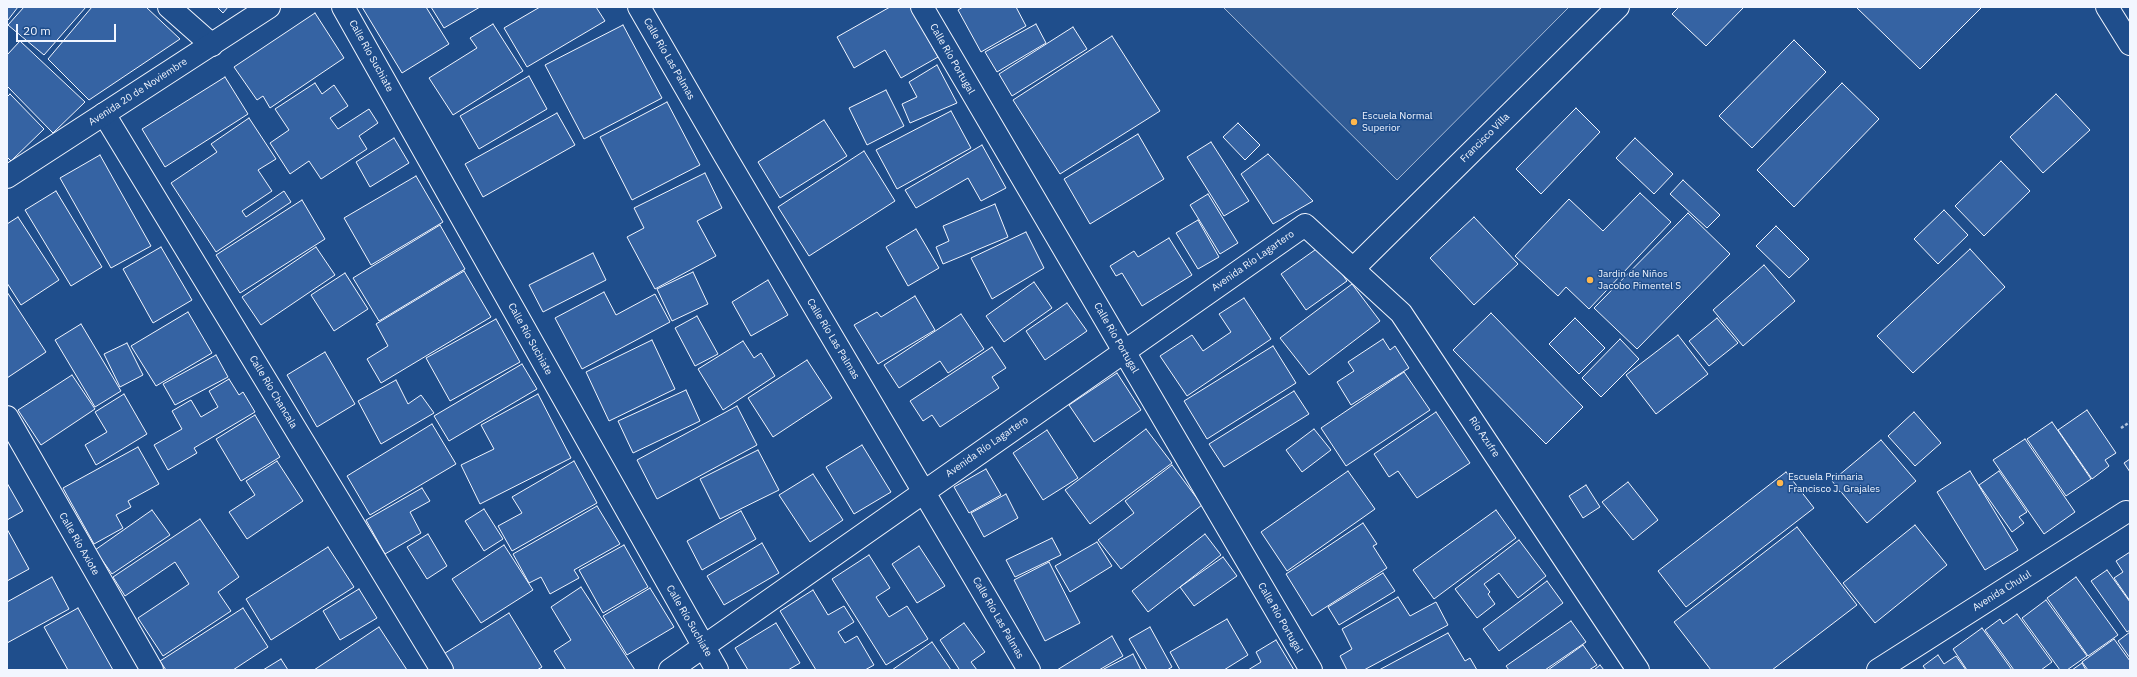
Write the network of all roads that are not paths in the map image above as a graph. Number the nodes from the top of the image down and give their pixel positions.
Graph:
1 (169, 7) edge
2 (269, 7) edge
3 (343, 7) edge
4 (639, 7) edge
5 (922, 7) edge
6 (1618, 7) edge
7 (2107, 7) edge
8 (2130, 44) edge
9 (212, 45) junction
10 (104, 114) junction
11 (7, 177) edge
12 (1304, 225) joint
13 (1353, 269) junction
14 (1124, 351) junction
15 (7, 417) edge
16 (924, 490) junction
17 (2126, 512) dead end
18 (703, 647) junction
19 (152, 670) edge
20 (442, 670) edge
21 (670, 670) edge
22 (717, 670) edge
23 (1029, 670) edge
24 (1311, 670) edge
25 (1638, 670) edge
26 (1878, 670) edge

1 - 9 street
2 - 9 street, Avenida 20 de Noviembre
3 - 18 street, Calle Río Suchiate
4 - 16 street, Calle Río Las Palmas
5 - 14 street, Calle Río Portugal
6 - 13 street, Francisco Villa
7 - 8 street
9 - 10 street, Avenida 20 de Noviembre
10 - 11 street, Avenida 20 de Noviembre
10 - 20 street, Calle Río Chancala
12 - 13 street, Río Azufre
12 - 14 street, Avenida Río Lagartero
13 - 25 street, Río Azufre
14 - 16 street, Avenida Río Lagartero
14 - 24 street, Calle Río Portugal
15 - 19 street, Calle Río Axiote
16 - 18 street, Avenida Río Lagartero
16 - 23 street, Calle Río Las Palmas
17 - 26 street, Avenida Chulul
18 - 21 street, Avenida Río Lagartero
18 - 22 street, Calle Río Suchiate

